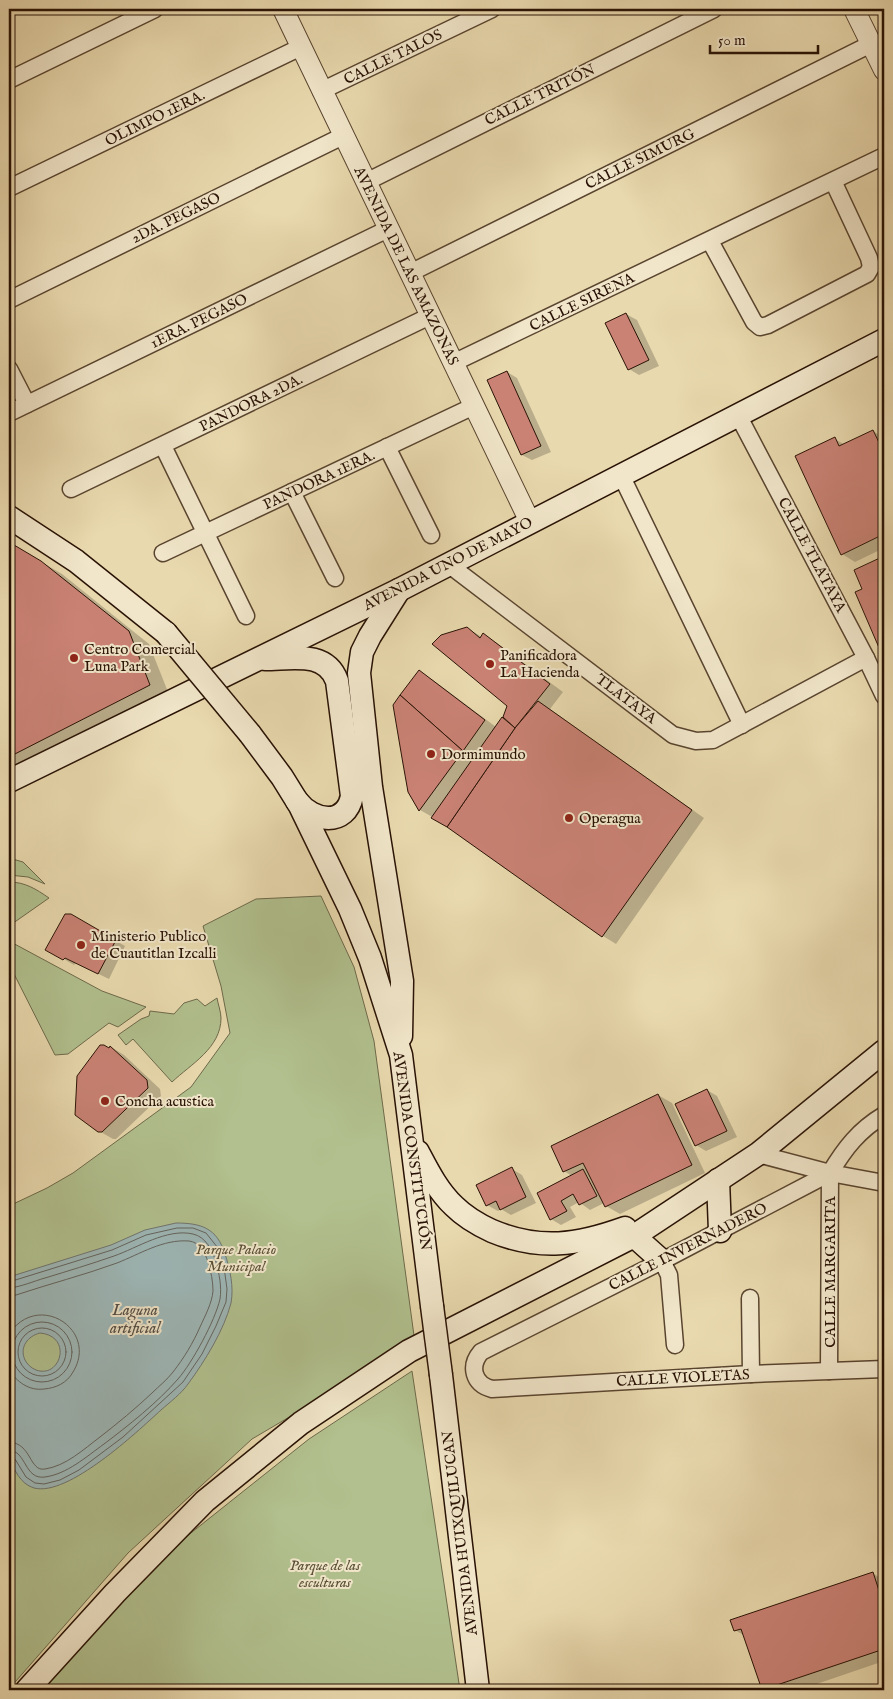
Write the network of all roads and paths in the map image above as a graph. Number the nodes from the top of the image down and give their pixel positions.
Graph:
1 (154, 9) edge
2 (283, 9) edge
3 (492, 9) edge
4 (714, 9) edge
5 (854, 9) edge
6 (871, 44) junction
7 (301, 48) junction
8 (884, 70) edge
9 (9, 80) edge
10 (322, 91) junction
11 (343, 136) junction
12 (884, 156) edge
13 (833, 180) junction
14 (366, 182) junction
15 (9, 188) edge
16 (388, 229) junction
17 (710, 241) junction
18 (410, 273) junction
19 (9, 300) edge
20 (430, 316) junction
21 (884, 340) edge
22 (453, 363) junction
23 (9, 369) edge
24 (27, 404) junction
25 (474, 406) junction
26 (9, 413) edge
27 (738, 415) junction
28 (162, 446) junction
29 (387, 448) junction
30 (621, 475) junction
31 (71, 489) dead end
32 (292, 492) junction
33 (9, 517) edge
34 (530, 522) junction
35 (206, 533) junction
36 (431, 535) dead end
37 (163, 553) dead end
38 (448, 564) junction
39 (335, 578) dead end
40 (399, 590) junction
41 (246, 616) dead end
42 (866, 658) junction
43 (259, 659) junction
44 (884, 696) edge
45 (742, 725) junction
46 (9, 781) edge
47 (295, 798) junction
48 (884, 1051) edge
49 (401, 1055) junction
50 (884, 1115) edge
51 (413, 1143) junction
52 (758, 1154) junction
53 (830, 1173) junction
54 (718, 1180) junction
55 (884, 1183) edge
56 (669, 1212) junction
57 (720, 1231) junction
58 (634, 1236) junction
59 (662, 1261) junction
60 (750, 1298) dead end
61 (675, 1345) dead end
62 (884, 1369) edge
63 (829, 1371) junction
64 (751, 1374) junction
65 (441, 1375) joint
66 (483, 1386) joint
67 (27, 1690) edge
68 (478, 1690) edge

1 - 9 street
2 - 7 street, AVENIDA DE LAS AMAZONAS
3 - 10 street, CALLE TALOS
4 - 14 street, CALLE TRITÓN
5 - 6 street
6 - 8 street
6 - 18 street, CALLE SIMURG
7 - 10 street, AVENIDA DE LAS AMAZONAS
7 - 15 street, OLIMPO 1ERA.
10 - 11 street, AVENIDA DE LAS AMAZONAS
11 - 14 street, AVENIDA DE LAS AMAZONAS
11 - 19 street, 2DA. PEGASO
12 - 13 street, CALLE SIRENA
13 - 17 street, CALLE SIRENA
13 - 17 street
14 - 16 street, AVENIDA DE LAS AMAZONAS
16 - 18 street, AVENIDA DE LAS AMAZONAS
16 - 24 street, 1ERA. PEGASO
17 - 22 street, CALLE SIRENA
18 - 20 street, AVENIDA DE LAS AMAZONAS
20 - 22 street, AVENIDA DE LAS AMAZONAS
20 - 28 street, PANDORA 2DA.
21 - 27 main road, AVENIDA UNO DE MAYO
22 - 25 street, AVENIDA DE LAS AMAZONAS
23 - 24 street
24 - 26 street, 1ERA. PEGASO
25 - 29 street, PANDORA 1ERA.
25 - 34 street, AVENIDA DE LAS AMAZONAS
27 - 30 main road, AVENIDA UNO DE MAYO
27 - 42 street, CALLE TLATAYA
28 - 31 street, PANDORA 2DA.
28 - 35 street
29 - 32 street, PANDORA 1ERA.
29 - 36 street
30 - 34 main road, AVENIDA UNO DE MAYO
30 - 45 street
32 - 35 street, PANDORA 1ERA.
32 - 39 street
33 - 47 main road, AVENIDA CONSTITUCIÓN, bridge
34 - 38 main road, AVENIDA UNO DE MAYO
35 - 37 street, PANDORA 1ERA.
35 - 41 street
38 - 40 main road, AVENIDA UNO DE MAYO
38 - 45 street, TLATAYA
40 - 43 main road, AVENIDA UNO DE MAYO
40 - 49 main road
42 - 44 street, CALLE TLATAYA
42 - 45 street, TLATAYA
43 - 46 main road, AVENIDA UNO DE MAYO
43 - 47 main road
47 - 49 main road, AVENIDA CONSTITUCIÓN
48 - 52 main road
49 - 51 main road, AVENIDA CONSTITUCIÓN
50 - 53 street
51 - 56 main road
51 - 65 main road, AVENIDA CONSTITUCIÓN, bridge
52 - 53 street
52 - 54 main road
53 - 55 street
53 - 57 street, CALLE INVERNADERO
53 - 63 street, CALLE MARGARITA
54 - 56 main road
54 - 57 main road
56 - 58 main road
57 - 59 street, CALLE INVERNADERO
58 - 59 main road
58 - 67 main road
59 - 61 street
59 - 66 street, CALLE INVERNADERO
60 - 64 street
62 - 63 street, CALLE VIOLETAS
63 - 64 street, CALLE VIOLETAS
64 - 66 street, CALLE VIOLETAS
65 - 68 main road, AVENIDA HUIXQUILUCAN

